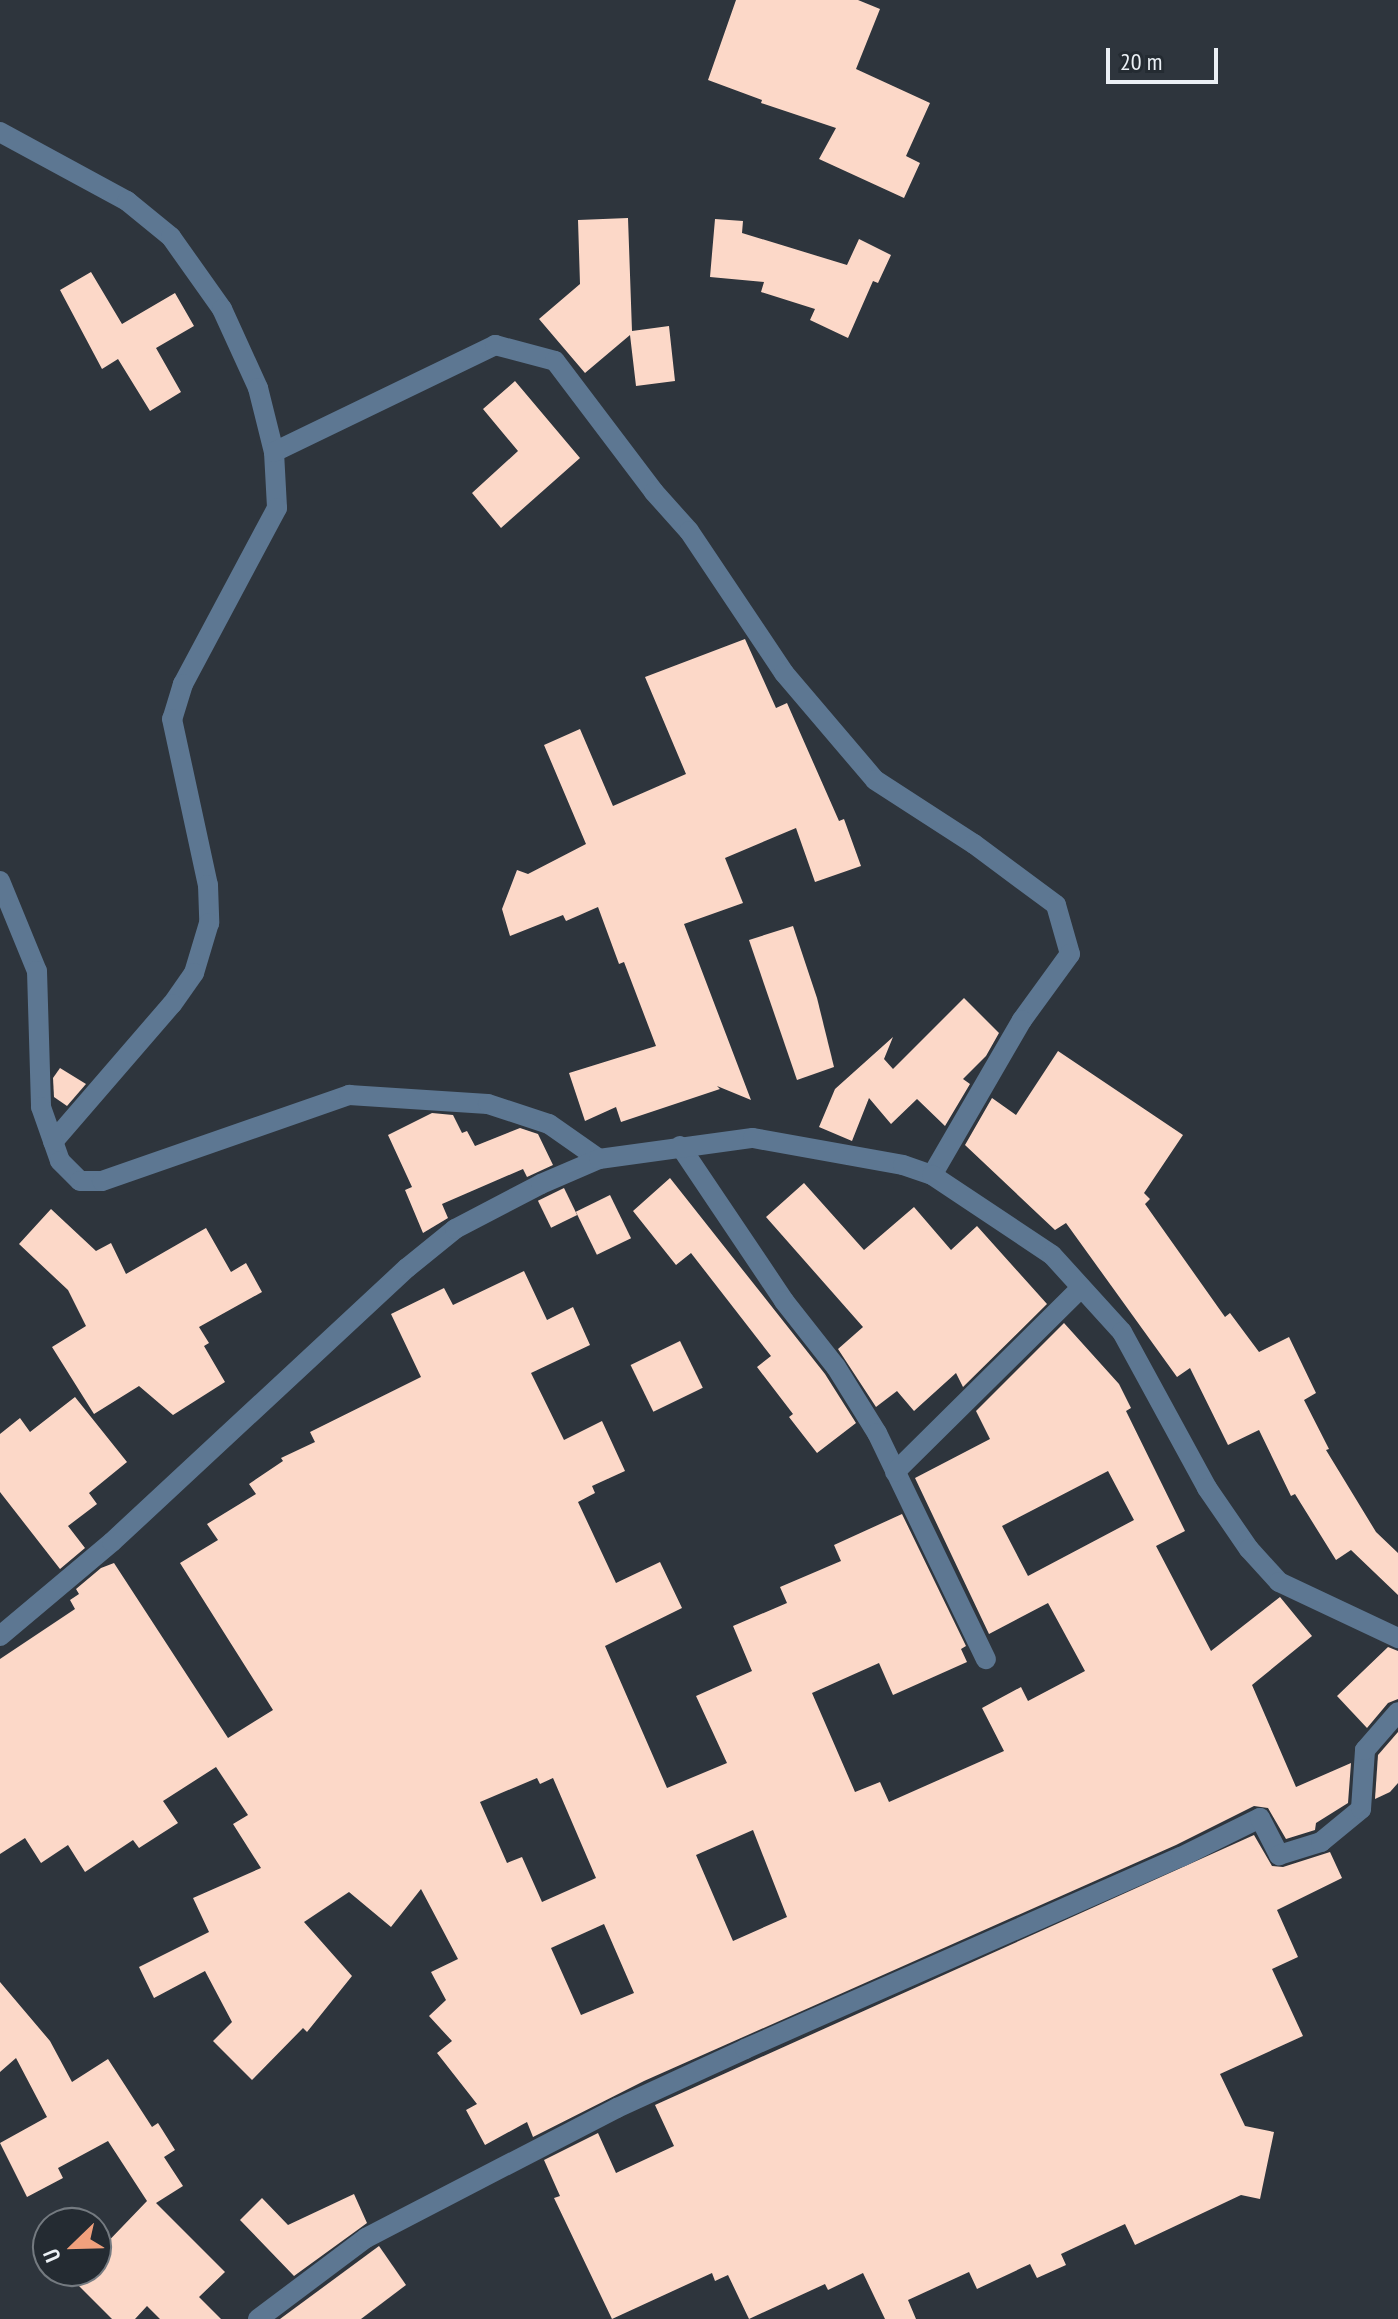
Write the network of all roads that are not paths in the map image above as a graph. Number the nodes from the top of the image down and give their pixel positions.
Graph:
1 (0, 132) edge
2 (274, 452) junction
3 (0, 881) edge
4 (53, 1142) junction
5 (680, 1146) junction
6 (599, 1159) junction
7 (932, 1175) junction
8 (1081, 1288) junction
9 (895, 1472) junction
10 (0, 1636) edge
11 (1398, 1638) edge
12 (986, 1659) dead end
13 (1398, 1712) edge
14 (258, 2319) edge

1 - 2 street
2 - 4 street
2 - 7 street
3 - 4 street
4 - 6 street
5 - 6 street
5 - 7 street
5 - 9 street
6 - 10 street
7 - 8 street
8 - 9 street
8 - 11 street
9 - 12 street
13 - 14 street

